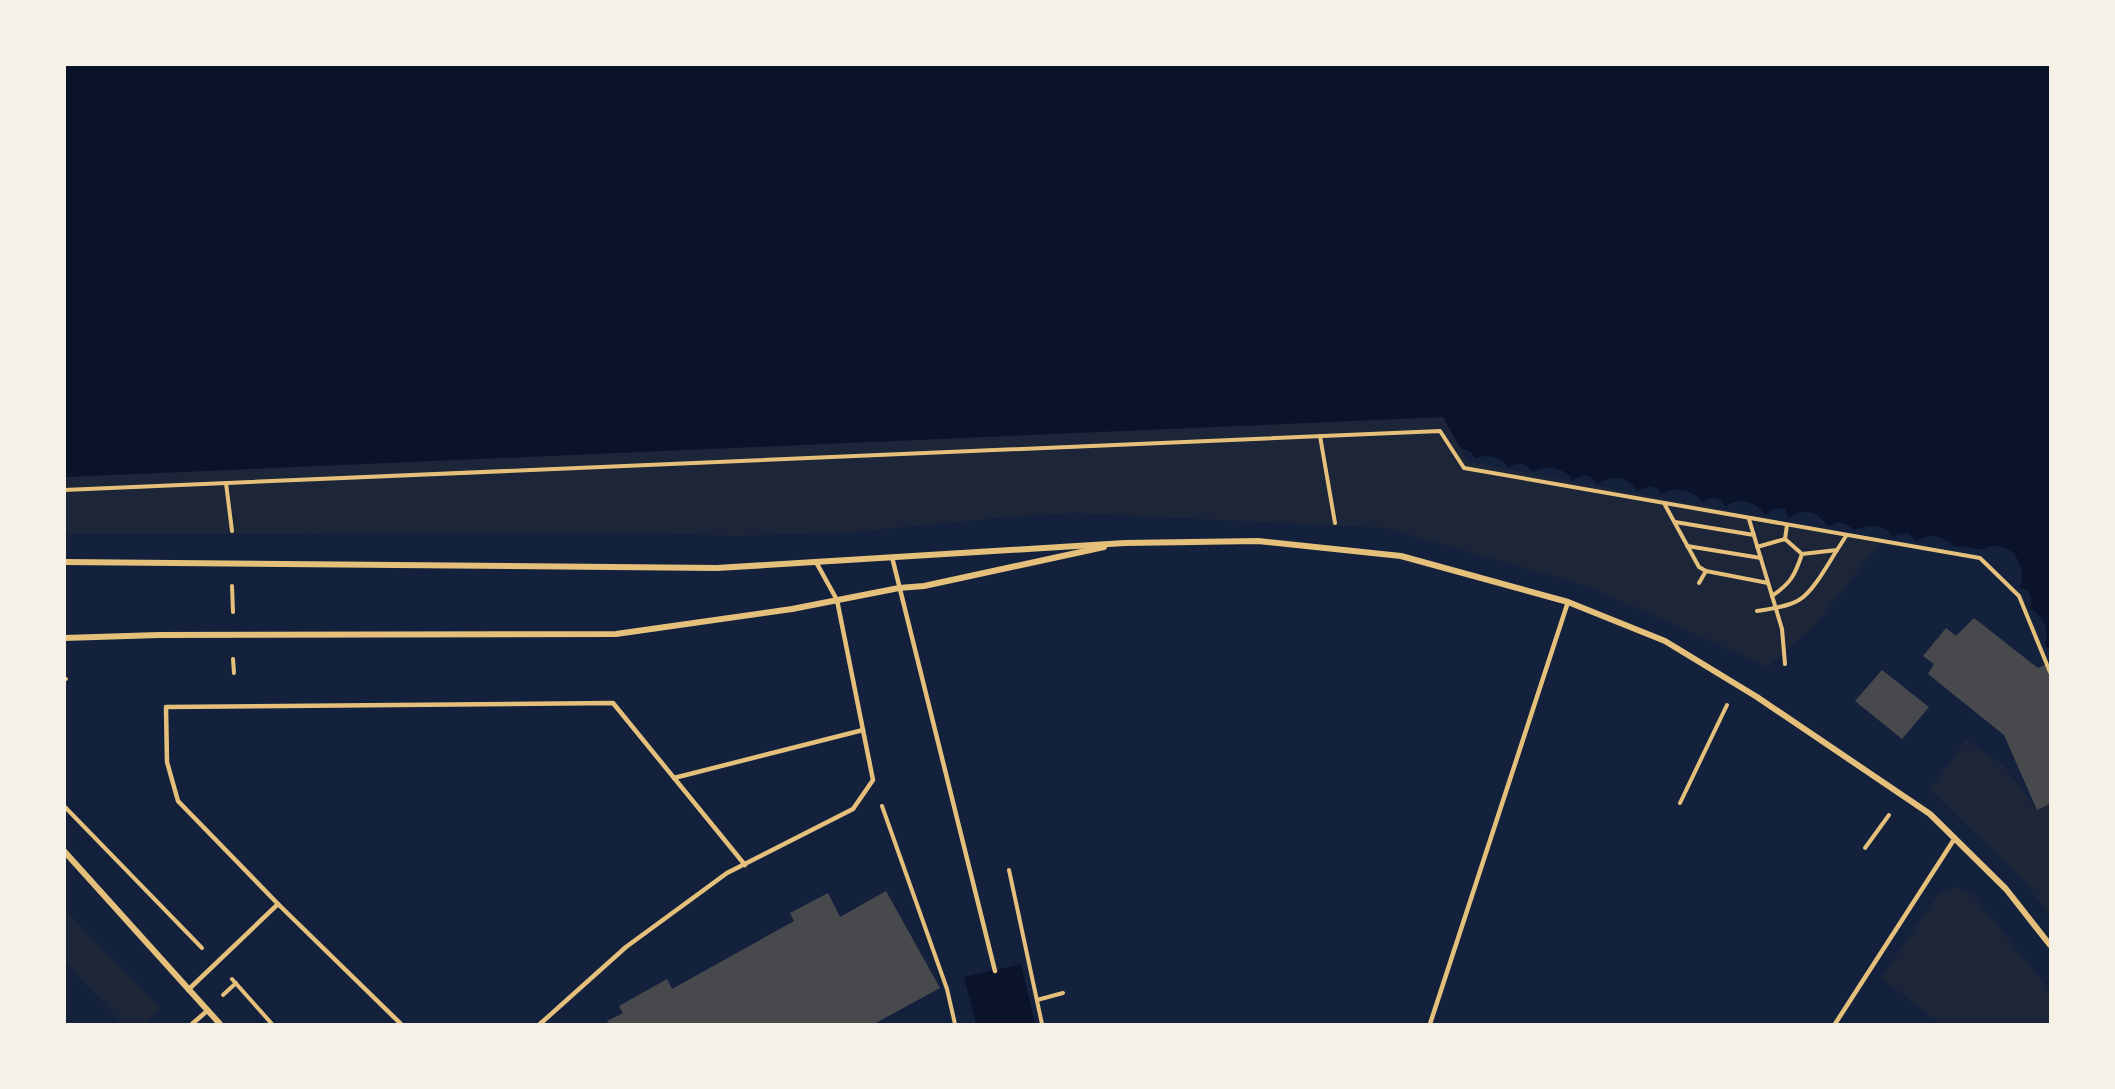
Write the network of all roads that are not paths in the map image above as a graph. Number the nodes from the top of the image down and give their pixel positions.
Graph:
1 (1125, 543) junction
2 (892, 557) junction
3 (64, 562) edge
4 (816, 562) junction
5 (899, 588) junction
6 (837, 600) junction
7 (1568, 602) junction
8 (64, 638) edge
9 (863, 730) junction
10 (674, 778) junction
11 (1955, 838) junction
12 (64, 851) edge
13 (745, 865) junction
14 (278, 904) junction
15 (2050, 945) edge
16 (995, 971) dead end
17 (188, 990) junction
18 (207, 1011) junction
19 (192, 1024) edge
20 (220, 1024) edge
21 (400, 1024) edge
22 (540, 1024) edge
23 (1430, 1024) edge
24 (1835, 1024) edge

1 - 2 street
1 - 5 street
1 - 7 street
2 - 4 street
2 - 5 lane
3 - 4 street
4 - 6 lane
5 - 6 street
5 - 16 lane
6 - 8 street
6 - 9 lane
7 - 11 street
7 - 23 lane
9 - 10 lane
9 - 13 lane
10 - 13 lane
10 - 14 lane
11 - 15 street
11 - 24 lane
12 - 17 street
13 - 22 lane
14 - 17 lane
14 - 21 lane
17 - 18 street
18 - 19 lane
18 - 20 street

